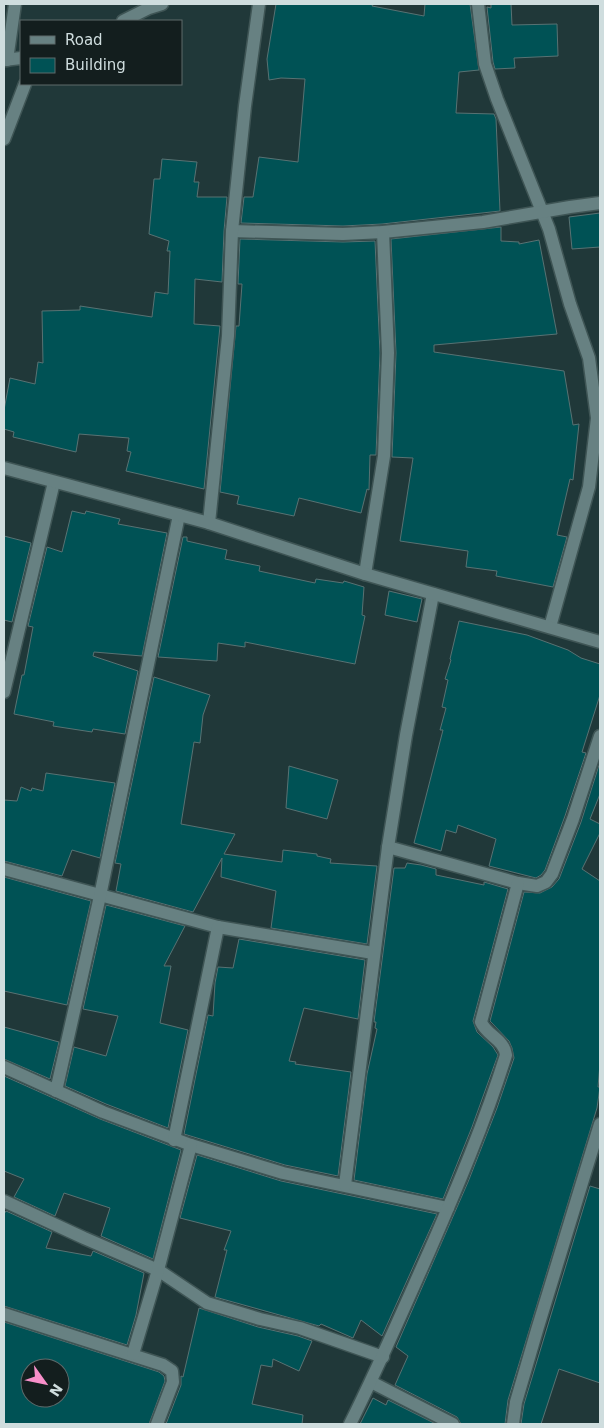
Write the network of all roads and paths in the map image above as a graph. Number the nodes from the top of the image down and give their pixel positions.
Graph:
1 (15, 4) edge
2 (162, 4) edge
3 (259, 4) edge
4 (478, 4) edge
5 (125, 20) edge
6 (20, 58) edge
7 (5, 60) edge
8 (24, 85) edge
9 (4, 139) edge
10 (600, 203) edge
11 (542, 212) junction
12 (232, 231) junction
13 (384, 232) junction
14 (598, 438) edge
15 (4, 468) edge
16 (54, 482) junction
17 (179, 515) junction
18 (209, 524) junction
19 (365, 574) junction
20 (433, 594) junction
21 (550, 627) junction
22 (600, 642) edge
23 (4, 692) edge
24 (600, 736) edge
25 (388, 848) junction
26 (4, 869) edge
27 (518, 882) junction
28 (100, 896) junction
29 (218, 927) junction
30 (374, 953) junction
31 (4, 1067) edge
32 (56, 1091) junction
33 (600, 1124) edge
34 (174, 1140) junction
35 (190, 1145) junction
36 (345, 1185) junction
37 (4, 1201) edge
38 (448, 1208) junction
39 (158, 1270) junction
40 (4, 1314) edge
41 (133, 1354) junction
42 (383, 1357) junction
43 (371, 1382) junction
44 (157, 1424) edge
45 (350, 1424) edge
46 (453, 1424) edge
47 (513, 1424) edge

1 - 7 street
2 - 5 street
3 - 12 street
4 - 11 street
6 - 7 street
8 - 9 street
10 - 11 street
11 - 13 street
11 - 14 street
12 - 13 street
12 - 18 street
13 - 19 street
14 - 21 street
15 - 16 street
16 - 17 street
16 - 23 street
17 - 18 street
17 - 28 street
18 - 19 street
19 - 20 street
20 - 21 street
20 - 25 street
21 - 22 street
24 - 27 street
25 - 27 street
25 - 30 street
26 - 28 street
27 - 38 street
28 - 29 street
28 - 32 street
29 - 30 street
29 - 34 street
30 - 36 street
31 - 32 street
32 - 34 street
33 - 47 street
34 - 35 street
35 - 36 street
35 - 39 street
36 - 38 street
37 - 39 street
38 - 42 street
39 - 41 street
39 - 42 street
40 - 41 street
41 - 44 street
42 - 43 street
43 - 45 street
43 - 46 street

